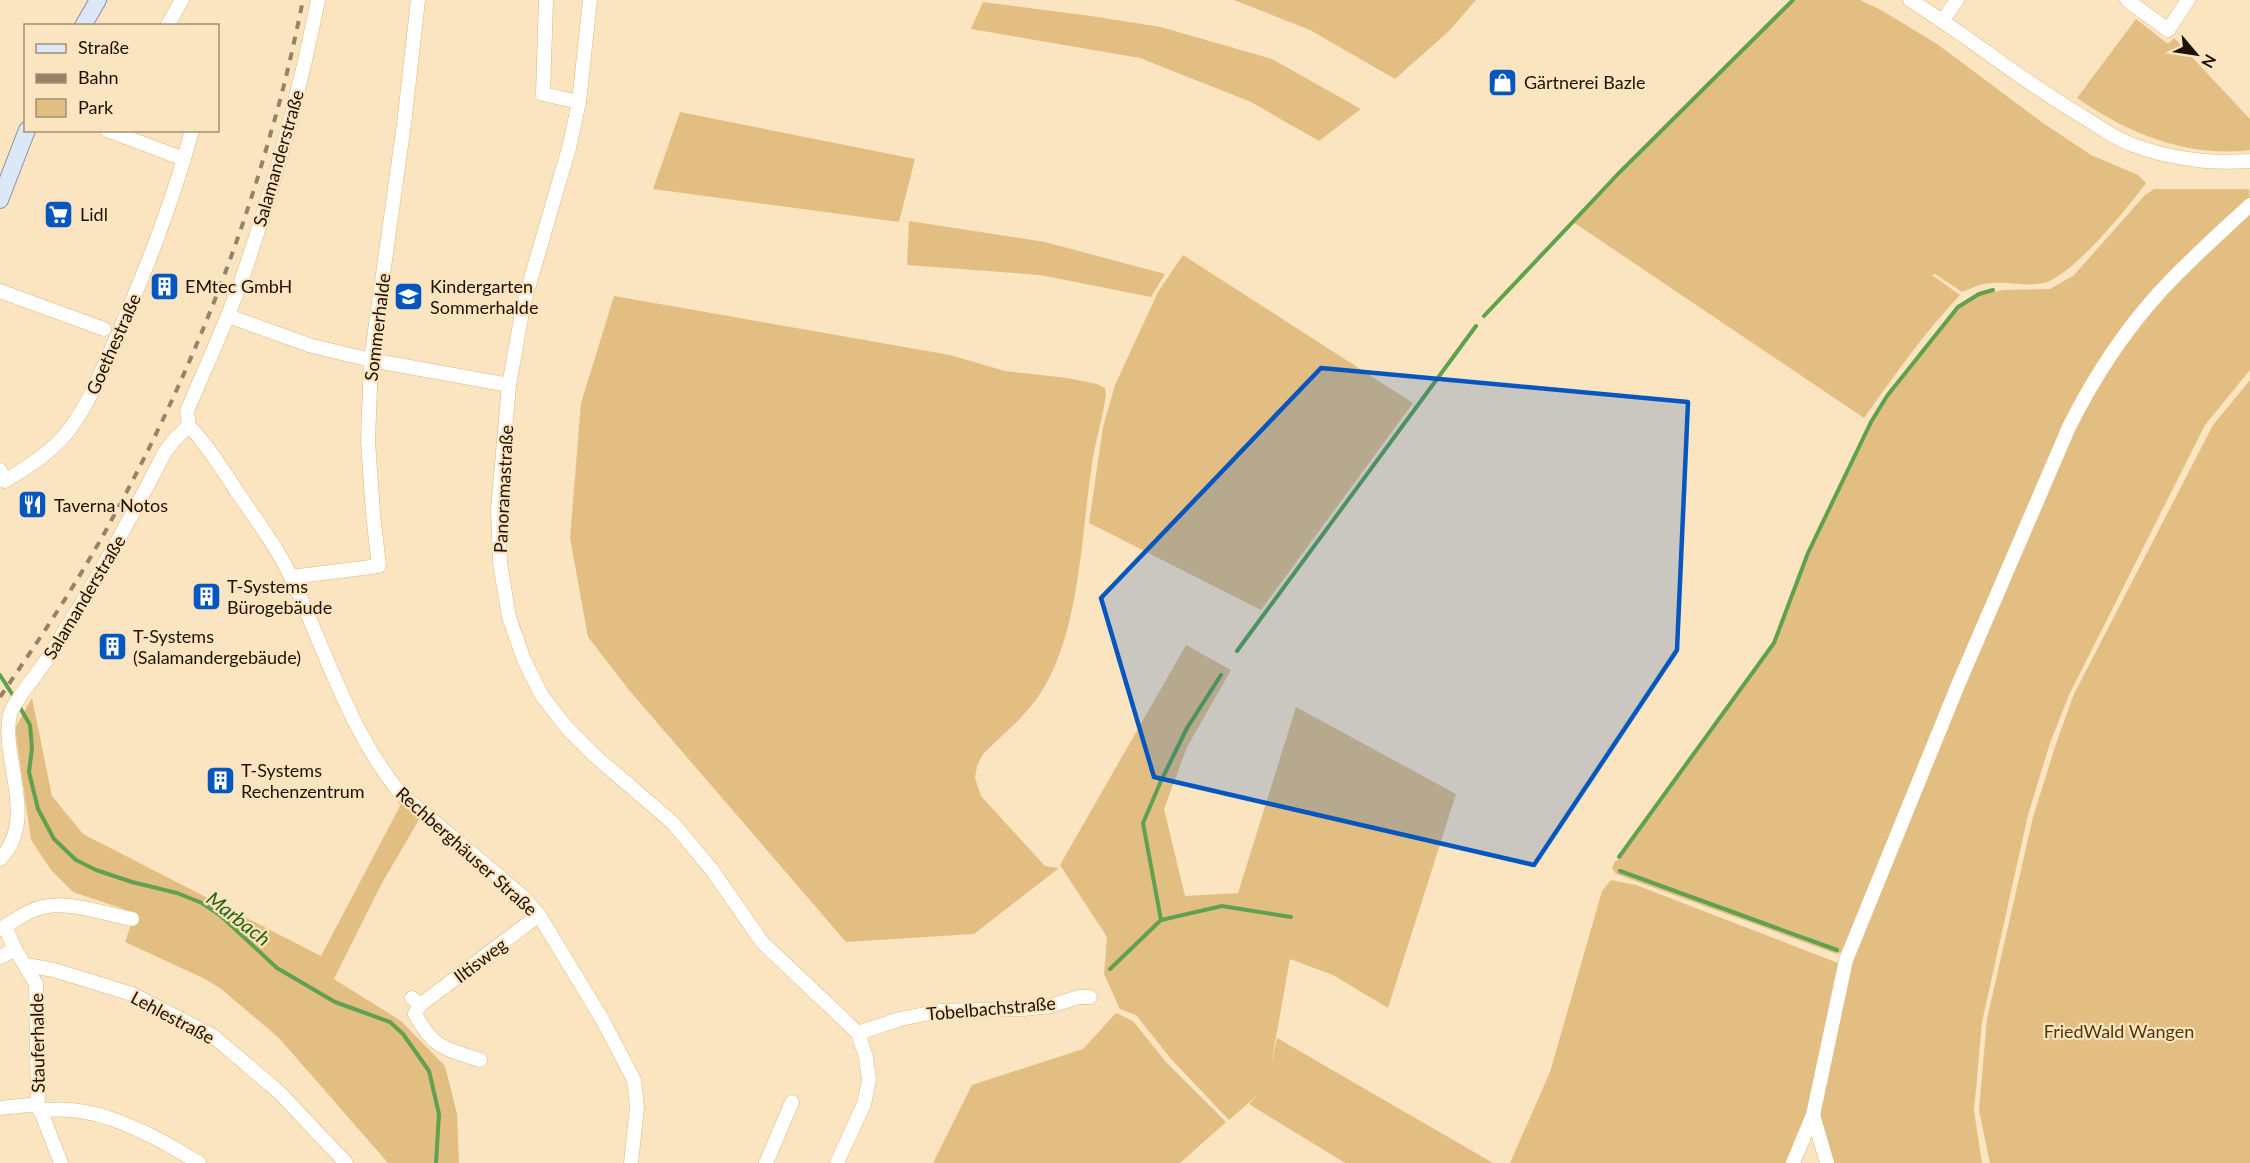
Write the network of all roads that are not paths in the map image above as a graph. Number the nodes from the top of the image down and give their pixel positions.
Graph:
1 (98, 0) edge
2 (182, 0) edge
3 (318, 0) edge
4 (417, 0) edge
5 (546, 0) edge
6 (590, 0) edge
7 (1910, 0) edge
8 (1957, 0) edge
9 (2127, 0) edge
10 (2188, 0) edge
11 (1943, 20) junction
12 (84, 24) edge
13 (168, 24) edge
14 (579, 102) junction
15 (26, 132) edge
16 (112, 132) edge
17 (191, 132) edge
18 (184, 159) junction
19 (2250, 161) edge
20 (1, 195) edge
21 (2250, 205) edge
22 (0, 291) edge
23 (228, 316) junction
24 (104, 329) dead end
25 (371, 360) junction
26 (509, 385) junction
27 (189, 426) junction
28 (0, 470) edge
29 (291, 577) junction
30 (0, 859) edge
31 (540, 915) junction
32 (132, 919) dead end
33 (2, 928) edge
34 (15, 949) junction
35 (0, 957) edge
36 (26, 965) junction
37 (1090, 997) dead end
38 (858, 1033) junction
39 (480, 1060) dead end
40 (792, 1102) dead end
41 (38, 1107) junction
42 (0, 1108) edge
43 (1813, 1115) junction
44 (61, 1163) edge
45 (199, 1163) edge
46 (346, 1163) edge
47 (631, 1163) edge
48 (766, 1163) edge
49 (837, 1163) edge
50 (1793, 1163) edge
51 (1827, 1163) edge

1 - 12 main road
2 - 13 street
3 - 23 street, Salamanderstraße
4 - 25 street, Sommerhalde
5 - 14 street
6 - 14 street, Panoramastraße
7 - 11 street
8 - 11 street
9 - 10 street
11 - 19 street
14 - 26 street, Panoramastraße
15 - 20 main road
16 - 18 street
17 - 18 street, Goethestraße
18 - 28 street, Goethestraße
21 - 43 street
22 - 24 street
23 - 25 street
23 - 27 street, Salamanderstraße
25 - 26 street
25 - 29 street, Sommerhalde
26 - 38 street, Panoramastraße
27 - 29 street, Rechberghäuser Straße
27 - 30 street, Salamanderstraße
29 - 31 street, Rechberghäuser Straße
31 - 39 street, Iltisweg
31 - 47 street, Rechberghäuser Straße
32 - 33 street
33 - 34 street, Stauferhalde
34 - 35 street
34 - 36 street, Stauferhalde
36 - 41 street, Stauferhalde
36 - 46 street, Lehlestraße
37 - 38 street, Tobelbachstraße
38 - 49 street
40 - 48 street
41 - 42 street
41 - 44 street, Stauferhalde
41 - 45 street
43 - 50 street
43 - 51 street

